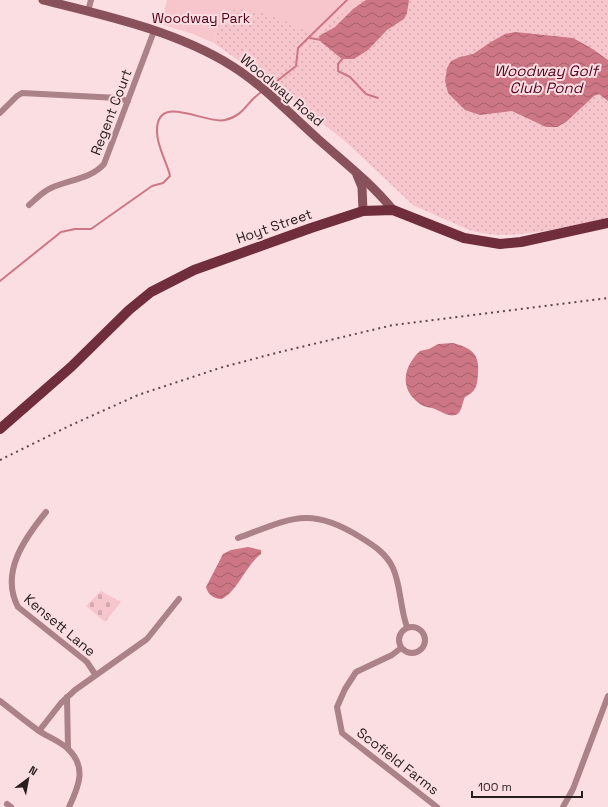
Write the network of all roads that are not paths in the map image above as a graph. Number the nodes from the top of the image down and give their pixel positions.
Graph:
1 (44, 0) edge
2 (91, 0) edge
3 (88, 11) junction
4 (154, 31) junction
5 (128, 100) junction
6 (0, 113) edge
7 (356, 173) junction
8 (29, 205) dead end
9 (393, 210) junction
10 (363, 211) junction
11 (608, 223) edge
12 (0, 429) edge
13 (46, 512) dead end
14 (238, 538) dead end
15 (179, 599) dead end
16 (407, 627) junction
17 (401, 648) junction
18 (95, 674) junction
19 (608, 696) edge
20 (67, 698) junction
21 (0, 701) edge
22 (39, 731) junction
23 (68, 748) junction
24 (69, 807) edge
25 (437, 807) edge
26 (563, 807) edge

1 - 3 street, Woodway Road
2 - 3 street
3 - 4 street, Woodway Road
4 - 5 street, Regent Court
4 - 7 street, Woodway Road
5 - 6 street
5 - 8 street, Regent Court
7 - 9 street, Woodway Road
7 - 10 street, Woodway Road
9 - 10 main road, Hoyt Street
9 - 11 main road, Hoyt Street
10 - 12 main road, Hoyt Street
13 - 18 street, Kensett Lane
14 - 16 street
15 - 18 street, Kensett Lane
16 - 17 street
16 - 17 street
17 - 25 street, Scofield Farms
18 - 20 street, Kensett Lane
19 - 26 street
20 - 22 street, Kensett Lane
20 - 23 street
21 - 22 street
22 - 23 street
23 - 24 street

